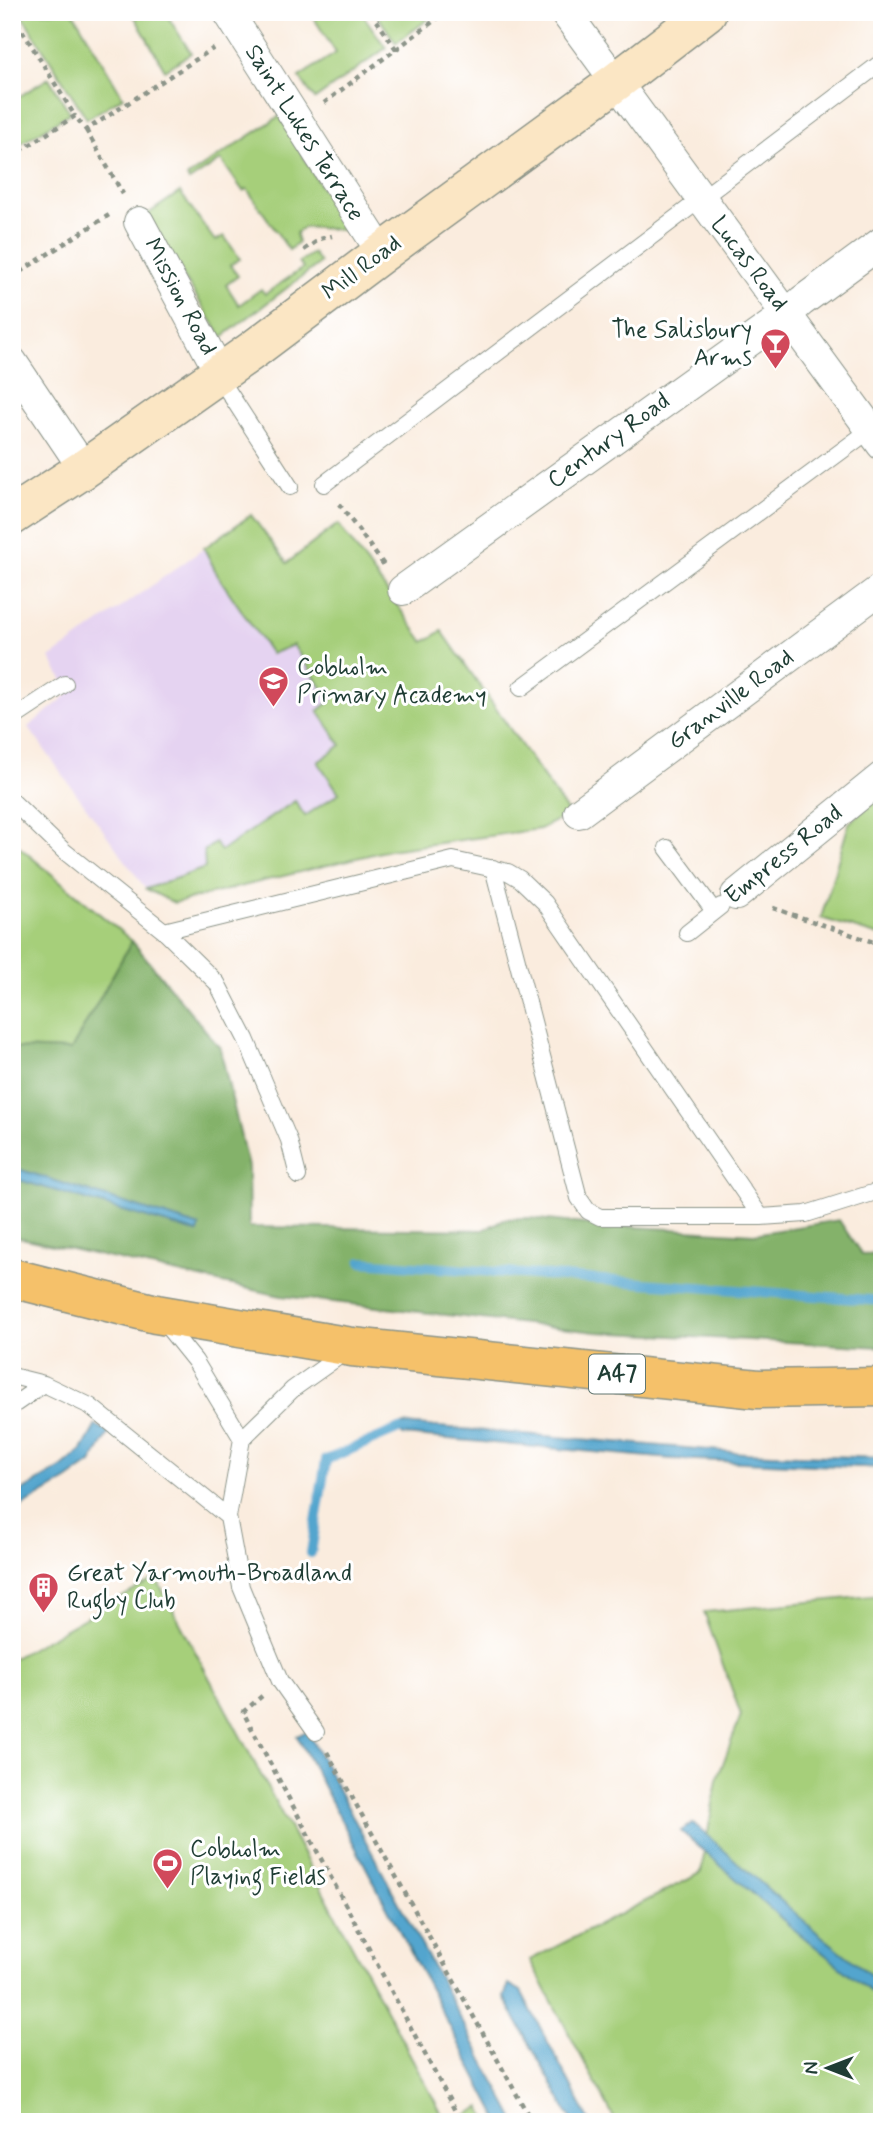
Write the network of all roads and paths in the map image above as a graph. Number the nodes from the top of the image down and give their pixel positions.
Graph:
1 (371, 12) edge
2 (446, 12) edge
3 (565, 12) edge
4 (707, 12) edge
5 (12, 14) edge
6 (234, 22) edge
7 (396, 49) junction
8 (882, 62) edge
9 (616, 82) junction
10 (75, 116) junction
11 (298, 122) junction
12 (86, 130) junction
13 (12, 156) edge
14 (701, 199) junction
15 (134, 212) junction
16 (882, 242) edge
17 (382, 253) junction
18 (12, 277) edge
19 (787, 314) junction
20 (12, 362) edge
21 (220, 373) junction
22 (21, 394) edge
23 (878, 432) edge
24 (84, 469) junction
25 (324, 484) joint
26 (290, 487) dead end
27 (12, 516) edge
28 (882, 588) edge
29 (403, 590) joint
30 (65, 684) dead end
31 (521, 688) dead end
32 (12, 719) edge
33 (882, 777) edge
34 (12, 801) edge
35 (579, 813) dead end
36 (667, 848) dead end
37 (494, 868) junction
38 (725, 903) junction
39 (164, 931) junction
40 (687, 933) dead end
41 (882, 945) edge
42 (298, 1176) dead end
43 (882, 1190) edge
44 (761, 1217) junction
45 (12, 1278) edge
46 (156, 1314) junction
47 (352, 1347) junction
48 (12, 1376) edge
49 (44, 1384) junction
50 (882, 1387) edge
51 (12, 1406) edge
52 (243, 1439) junction
53 (228, 1517) junction
54 (280, 1681) junction
55 (316, 1732) joint
56 (461, 2122) edge
57 (532, 2122) edge

1 - 7 path
2 - 7 path
3 - 9 street, Lucas Road
4 - 9 street, Mill Road
5 - 10 path
6 - 11 street, Saint Lukes Terrace
6 - 12 path
7 - 11 path
8 - 14 lane
9 - 14 street, Lucas Road
9 - 17 street, Mill Road
10 - 12 path
10 - 13 path
11 - 17 street, Saint Lukes Terrace
12 - 15 path
14 - 19 street, Lucas Road
14 - 25 lane
15 - 18 path
15 - 21 street, Mission Road
16 - 19 street, Century Road
17 - 21 street, Mill Road
19 - 23 street, Lucas Road
19 - 29 street, Century Road
20 - 22 street
21 - 24 street, Mill Road
21 - 26 lane
22 - 24 street
23 - 31 lane
24 - 27 street, Mill Road
25 - 29 path
28 - 35 street, Granville Road
30 - 32 lane
33 - 38 street, Empress Road
34 - 39 lane
36 - 38 lane
37 - 39 lane
37 - 44 lane
37 - 44 lane
38 - 40 lane, Empress Road
38 - 41 path
39 - 42 lane
43 - 44 lane
45 - 46 highway, A47
46 - 47 highway, A47
46 - 52 lane
47 - 50 highway, A47
47 - 52 lane
48 - 49 lane
49 - 51 lane
49 - 53 lane
52 - 53 lane
53 - 54 lane
54 - 55 lane
54 - 56 path
55 - 57 path

